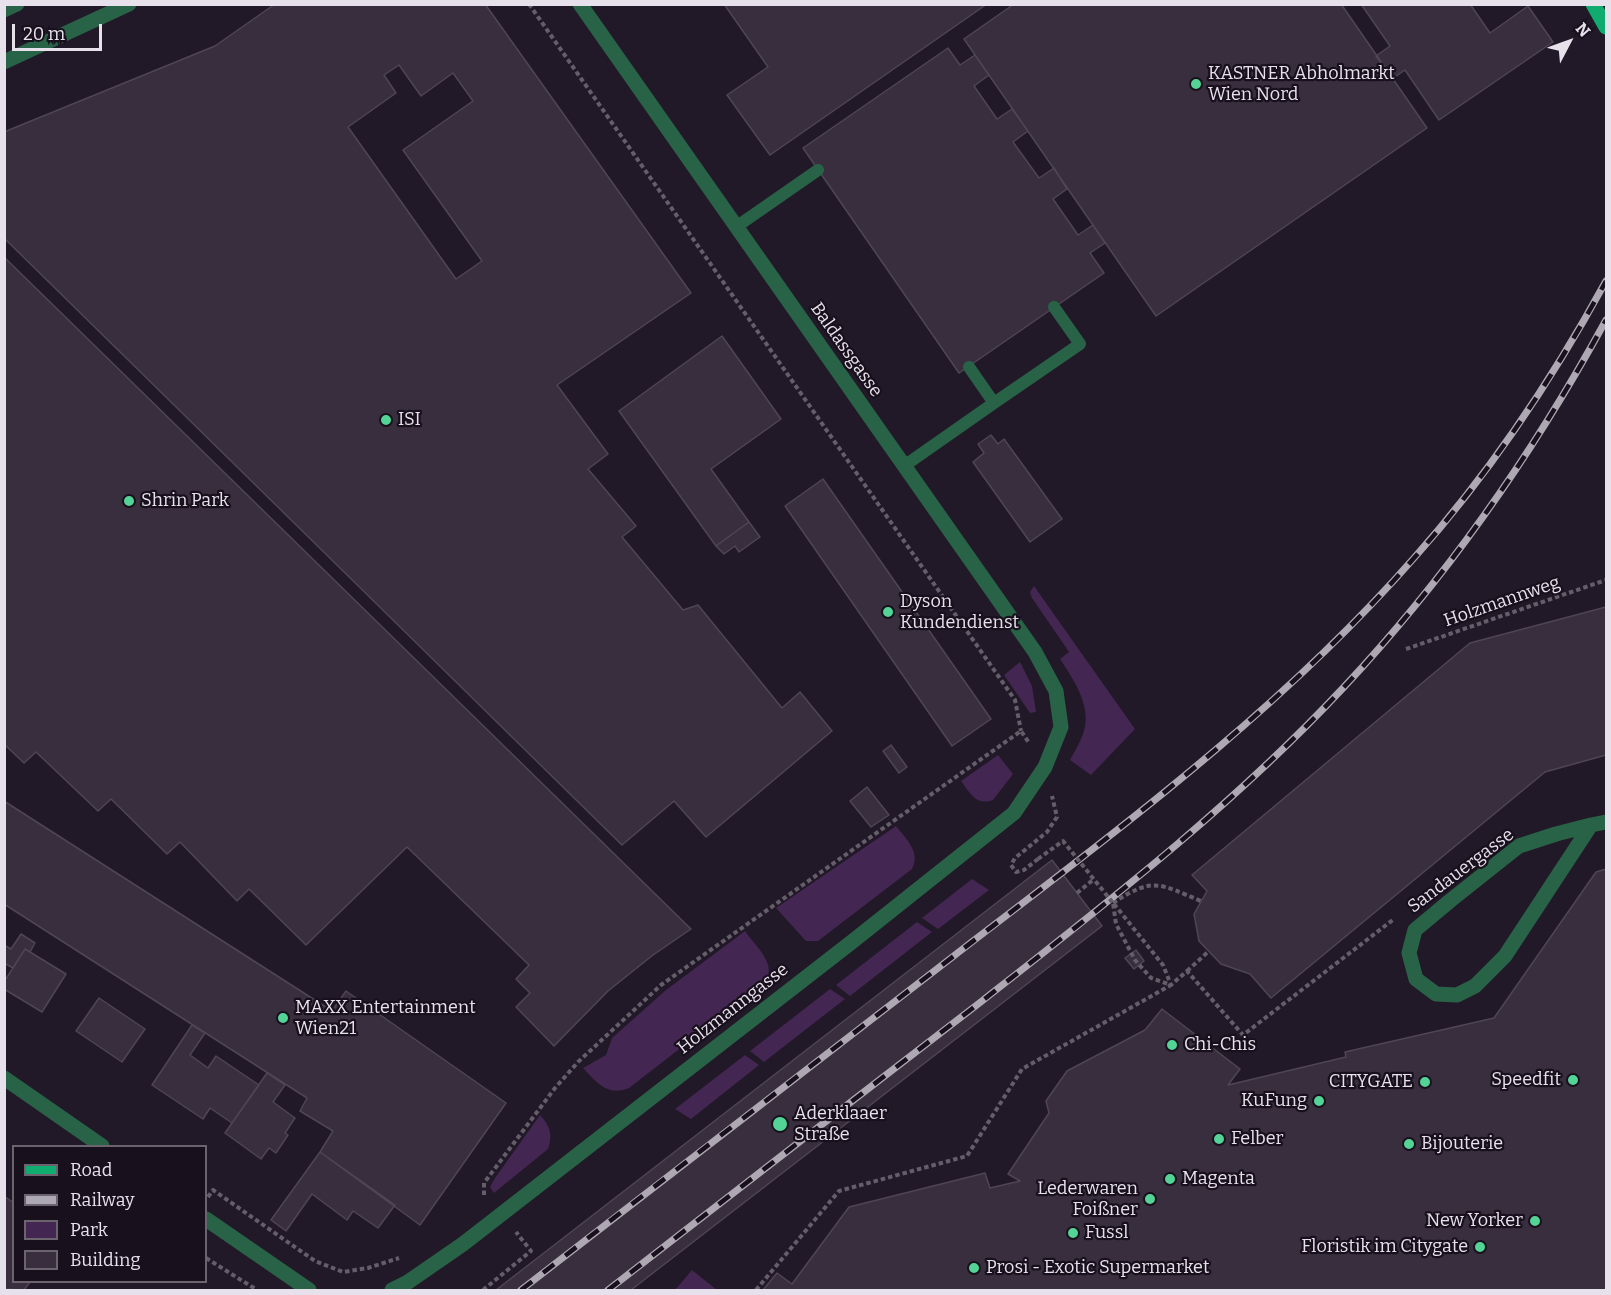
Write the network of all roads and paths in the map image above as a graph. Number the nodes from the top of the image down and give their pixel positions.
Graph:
1 (17, 4) edge
2 (129, 4) edge
3 (529, 4) edge
4 (580, 4) edge
5 (1593, 4) edge
6 (4, 10) edge
7 (1606, 27) edge
8 (4, 62) edge
9 (818, 170) dead end
10 (736, 227) junction
11 (1054, 308) dead end
12 (969, 367) dead end
13 (994, 403) junction
14 (904, 466) junction
15 (1606, 580) edge
16 (1406, 649) dead end
17 (1061, 727) joint
18 (1021, 731) junction
19 (1045, 767) junction
20 (1606, 822) edge
21 (1591, 825) junction
22 (1094, 879) junction
23 (1077, 893) dead end
24 (1201, 901) dead end
25 (1113, 903) junction
26 (1397, 917) dead end
27 (1209, 951) dead end
28 (1187, 970) junction
29 (1171, 985) junction
30 (4, 1078) edge
31 (101, 1145) edge
32 (484, 1195) junction
33 (207, 1199) edge
34 (475, 1202) dead end
35 (501, 1214) junction
36 (207, 1221) edge
37 (405, 1255) dead end
38 (207, 1259) edge
39 (257, 1290) edge
40 (309, 1290) edge
41 (393, 1290) edge
42 (483, 1290) edge
43 (756, 1290) edge

1 - 6 street
2 - 8 street
3 - 18 path
4 - 10 street, Baldassgasse
5 - 7 main road
9 - 10 lane
10 - 14 street, Baldassgasse
11 - 13 lane
12 - 13 lane
13 - 14 lane
14 - 17 street, Baldassgasse
15 - 16 path, Holzmannweg
17 - 19 street, Holzmanngasse
18 - 19 path
18 - 32 path
19 - 22 path, bridge
19 - 35 street, Holzmanngasse
20 - 21 street, Sandauergasse
21 - 21 street, Sandauergasse
22 - 23 path
22 - 25 path, bridge
24 - 25 path
25 - 29 path
25 - 29 path
26 - 28 path
27 - 28 path
28 - 29 path
29 - 43 path
30 - 31 street
32 - 34 path
32 - 35 path
33 - 37 path
35 - 41 street, Holzmanngasse
35 - 42 path
36 - 40 street
38 - 39 path

